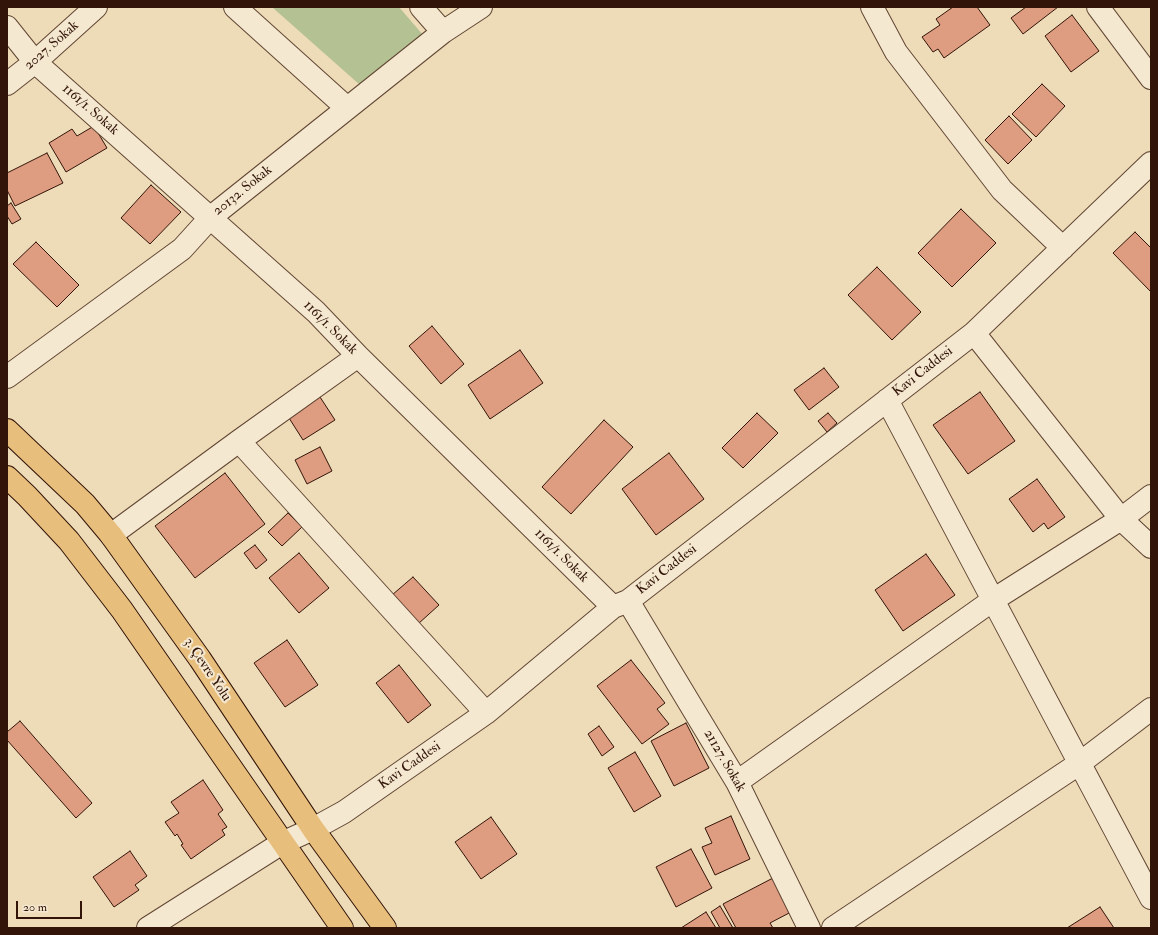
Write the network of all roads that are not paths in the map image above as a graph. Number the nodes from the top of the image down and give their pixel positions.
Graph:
1 (96, 7) edge
2 (235, 7) edge
3 (421, 7) edge
4 (481, 7) edge
5 (872, 7) edge
6 (1098, 7) edge
7 (7, 27) edge
8 (443, 32) junction
9 (35, 62) junction
10 (1151, 78) edge
11 (7, 84) edge
12 (347, 108) junction
13 (1151, 163) edge
14 (211, 217) junction
15 (1063, 248) junction
16 (974, 332) junction
17 (358, 356) junction
18 (7, 377) edge
19 (887, 400) junction
20 (7, 430) edge
21 (239, 441) junction
22 (7, 476) edge
23 (1151, 496) edge
24 (1121, 519) junction
25 (111, 535) junction
26 (1151, 547) edge
27 (993, 600) junction
28 (621, 604) junction
29 (1151, 709) edge
30 (486, 714) junction
31 (1080, 763) junction
32 (738, 782) junction
33 (313, 829) junction
34 (282, 843) junction
35 (1151, 898) edge
36 (148, 928) edge
37 (342, 928) edge
38 (385, 928) edge
39 (809, 928) edge
40 (833, 928) edge

1 - 9 street, 2027. Sokak
2 - 12 street
3 - 8 street
4 - 8 street, 20132. Sokak
5 - 15 street
6 - 10 street
7 - 9 street, 1161/1. Sokak
8 - 12 street, 20132. Sokak
9 - 11 street, 2027. Sokak
9 - 14 street, 1161/1. Sokak
12 - 14 street, 20132. Sokak
13 - 15 street, Kavi Caddesi
14 - 17 street, 1161/1. Sokak
14 - 18 street, 20132. Sokak
15 - 16 street, Kavi Caddesi
16 - 19 street, Kavi Caddesi
16 - 24 street
17 - 21 street
17 - 28 street, 1161/1. Sokak
19 - 27 street
19 - 28 street, Kavi Caddesi
20 - 25 main road, 3. Çevre Yolu
21 - 25 street
21 - 30 street
22 - 34 main road
23 - 24 street
24 - 26 street
24 - 27 street
25 - 33 main road, 3. Çevre Yolu
27 - 31 street
27 - 32 street
28 - 30 street, Kavi Caddesi
28 - 32 street, 21127. Sokak
29 - 31 street
30 - 33 street, Kavi Caddesi
31 - 35 street
31 - 40 street
32 - 39 street, 21127. Sokak
33 - 34 street, Kavi Caddesi
33 - 38 main road, 3. Çevre Yolu
34 - 36 street, Kavi Caddesi
34 - 37 main road

